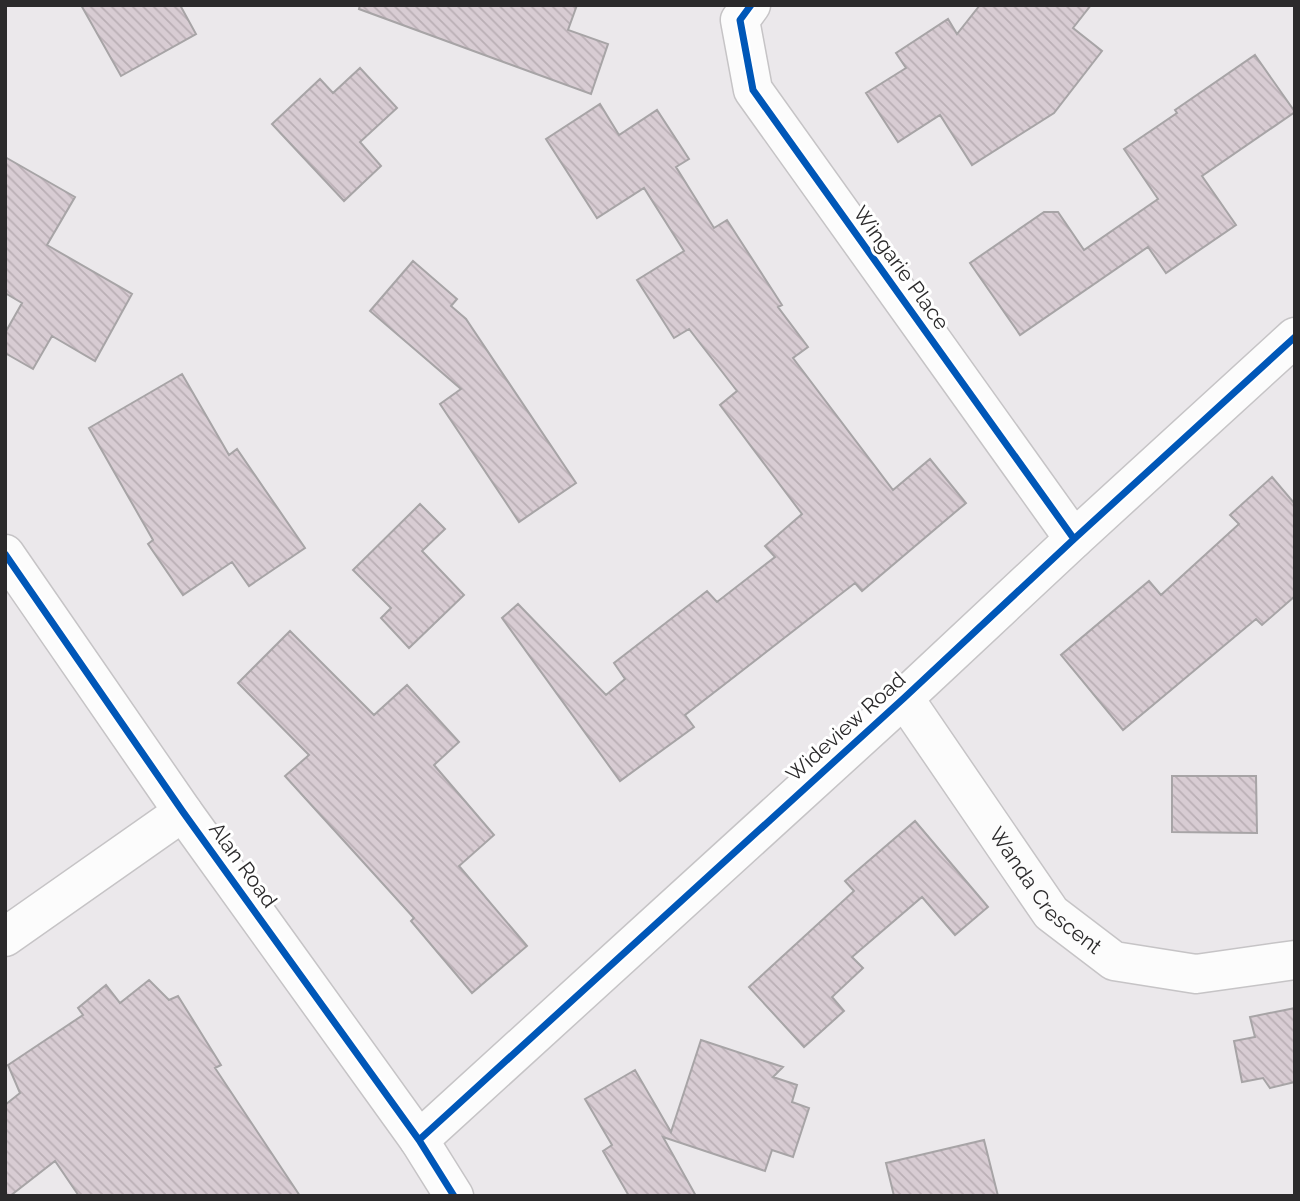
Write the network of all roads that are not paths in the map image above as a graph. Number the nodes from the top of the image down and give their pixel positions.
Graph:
1 (751, 5) edge
2 (1295, 337) edge
3 (1074, 539) junction
4 (5, 554) edge
5 (904, 698) junction
6 (183, 812) junction
7 (5, 937) edge
8 (1295, 960) edge
9 (419, 1140) junction
10 (454, 1196) edge

1 - 3 street, Wingarie Place
2 - 3 street, Wideview Road
3 - 5 street, Wideview Road
4 - 6 street, Alan Road
5 - 8 street, Wanda Crescent
5 - 9 street, Wideview Road
6 - 7 street
6 - 9 street, Alan Road
9 - 10 street, Alan Road

